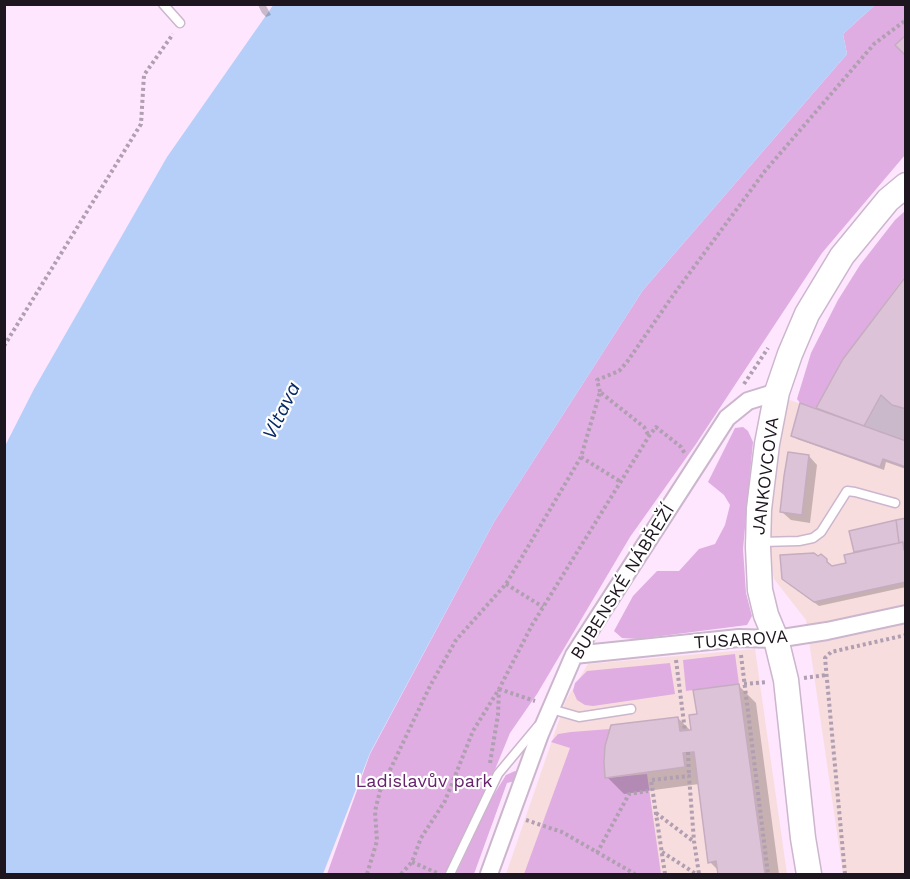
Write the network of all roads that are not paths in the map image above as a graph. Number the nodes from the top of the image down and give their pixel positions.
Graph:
1 (163, 4) edge
2 (180, 23) road end
3 (906, 185) edge
4 (777, 393) junction
5 (895, 503) dead end
6 (758, 542) junction
7 (906, 614) edge
8 (776, 639) junction
9 (574, 655) junction
10 (545, 706) junction
11 (631, 709) dead end
12 (450, 874) edge
13 (489, 874) edge
14 (809, 874) edge

1 - 2 lane
3 - 4 street, JANKOVCOVA
4 - 6 street, JANKOVCOVA
4 - 9 street, BUBENSKÉ NÁBŘEŽÍ
5 - 6 lane
6 - 8 street, JANKOVCOVA
7 - 8 street, TUSAROVA
8 - 9 street, TUSAROVA
8 - 14 street, JANKOVCOVA
9 - 10 street, BUBENSKÉ NÁBŘEŽÍ
10 - 11 lane
10 - 12 lane
10 - 13 street, BUBENSKÉ NÁBŘEŽÍ

